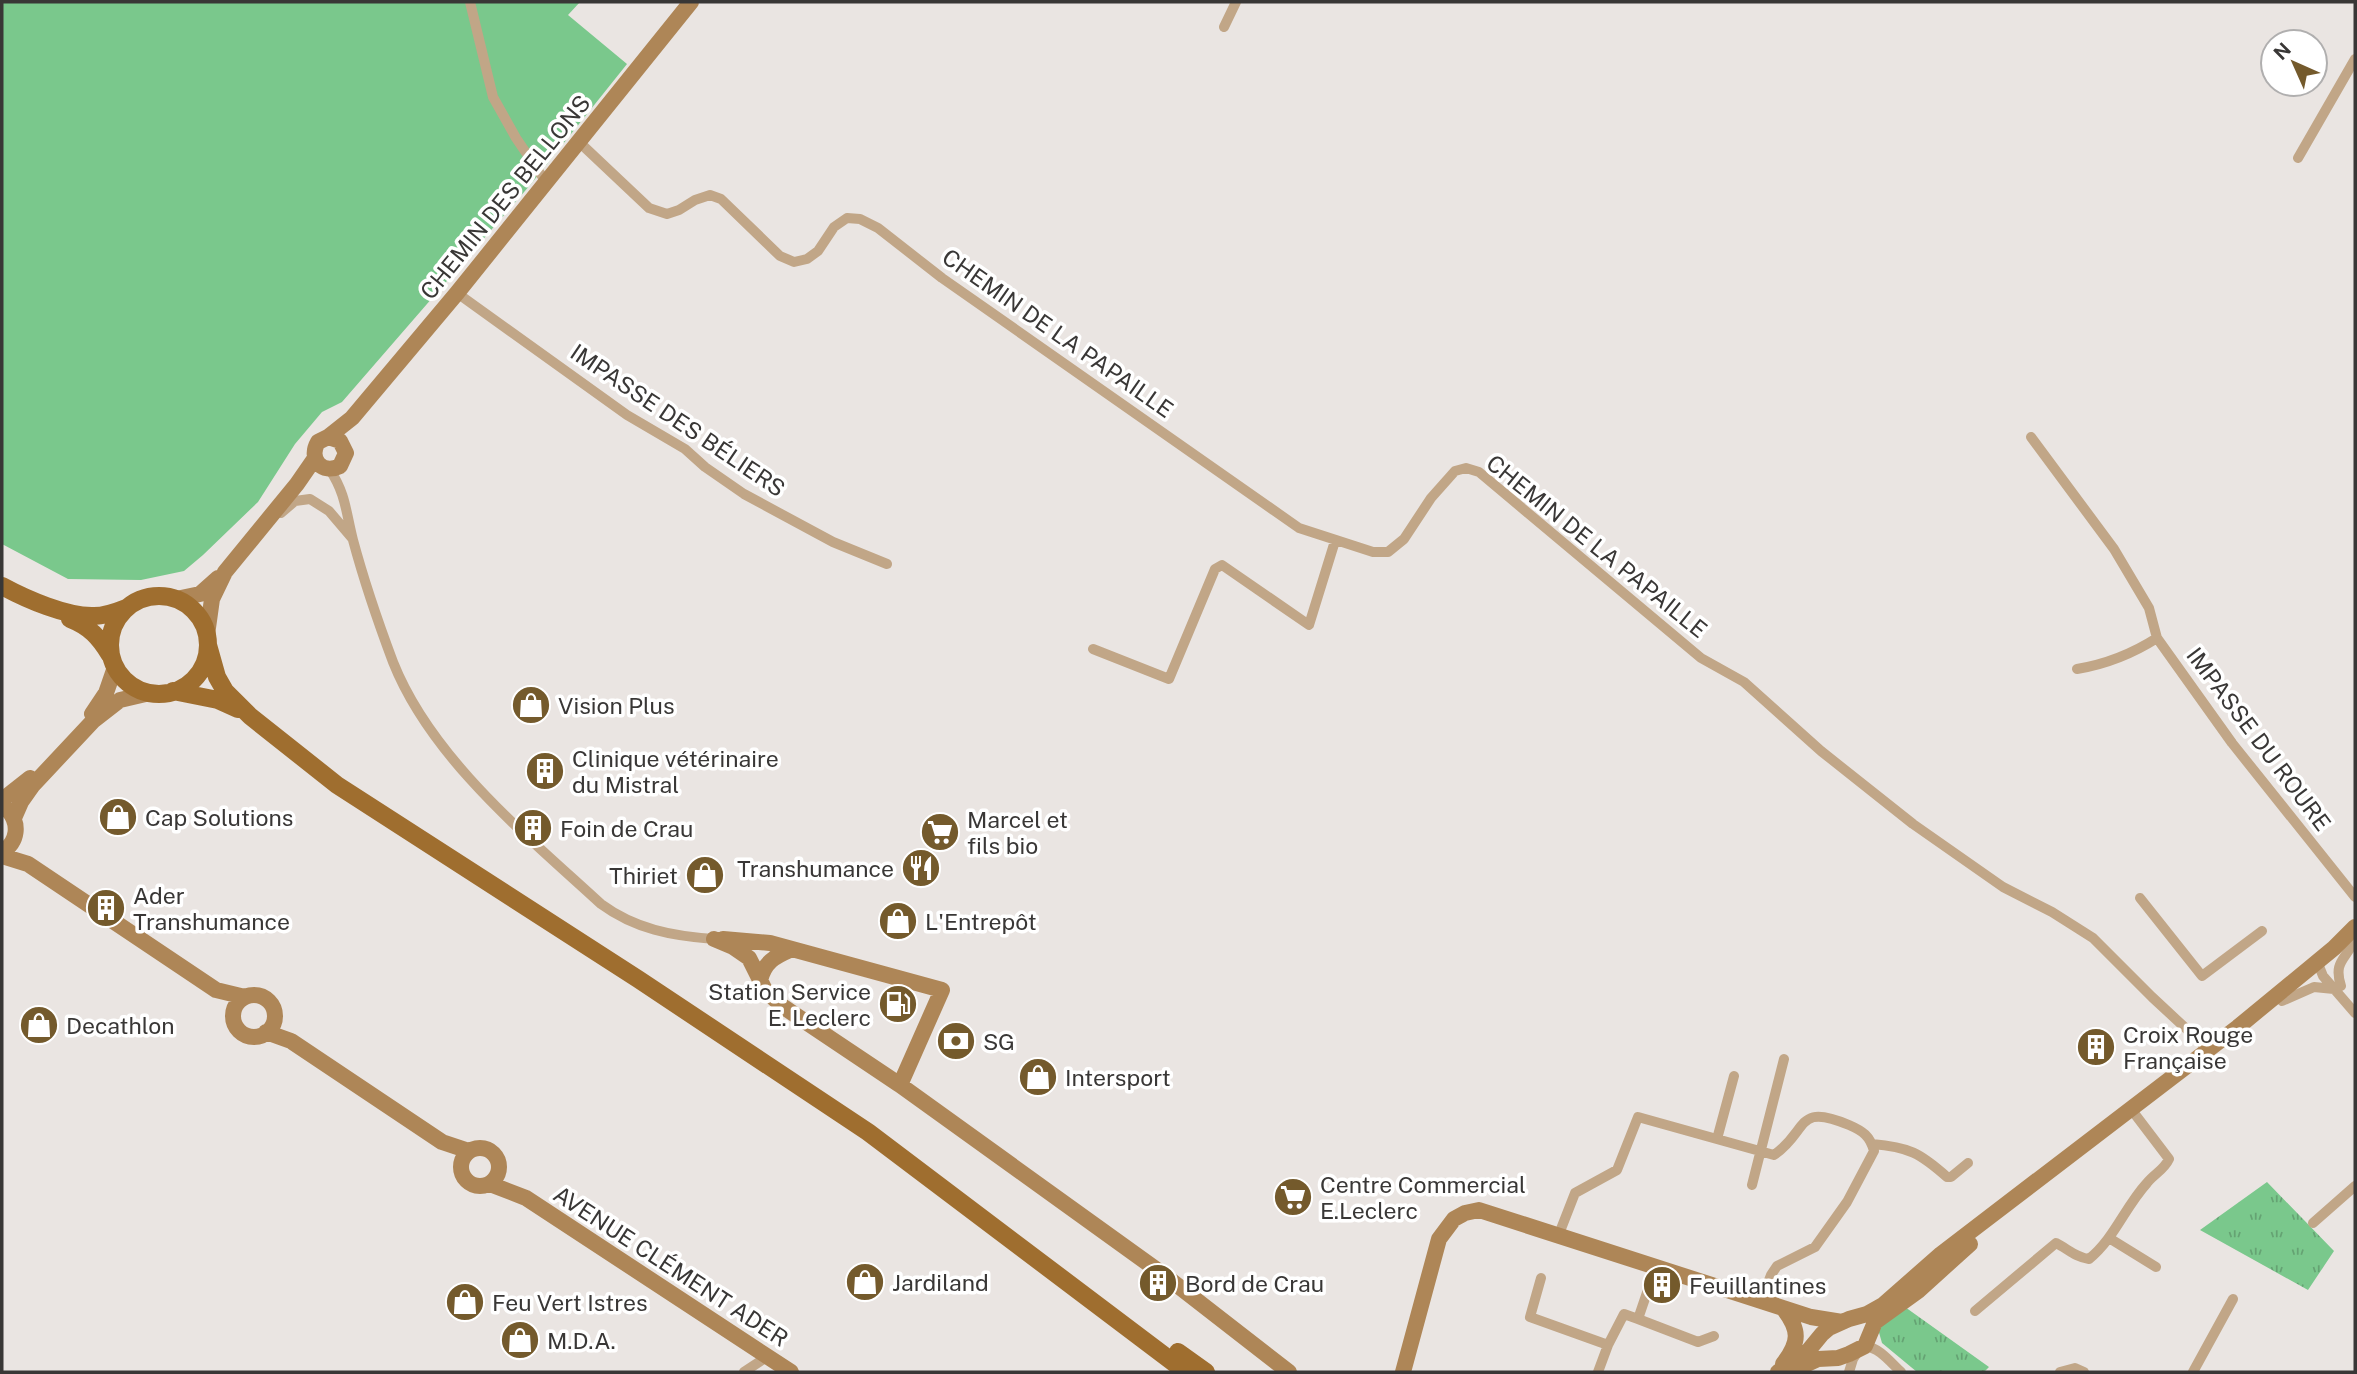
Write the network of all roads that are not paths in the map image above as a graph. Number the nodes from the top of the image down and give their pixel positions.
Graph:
1 (470, 2) edge
2 (691, 2) edge
3 (1236, 2) edge
4 (1224, 27) dead end
5 (2355, 59) edge
6 (578, 141) junction
7 (2298, 158) dead end
8 (546, 182) junction
9 (457, 293) junction
10 (2031, 438) dead end
11 (336, 441) junction
12 (328, 464) junction
13 (257, 533) junction
14 (352, 538) junction
15 (1335, 541) junction
16 (887, 564) dead end
17 (225, 572) junction
18 (2, 586) edge
19 (176, 599) junction
20 (47, 606) junction
21 (126, 608) junction
22 (2157, 638) junction
23 (207, 640) junction
24 (1093, 649) dead end
25 (113, 663) junction
26 (2077, 669) dead end
27 (173, 691) junction
28 (150, 693) junction
29 (250, 716) junction
30 (2, 800) edge
31 (2, 805) edge
32 (14, 818) junction
33 (15, 837) junction
34 (2, 854) edge
35 (28, 864) junction
36 (2355, 897) edge
37 (2140, 898) dead end
38 (2262, 931) dead end
39 (2355, 933) edge
40 (714, 939) junction
41 (790, 950) junction
42 (2321, 969) junction
43 (760, 980) junction
44 (2338, 988) junction
45 (216, 990) junction
46 (246, 997) junction
47 (2279, 998) junction
48 (2355, 1003) edge
49 (2355, 1013) edge
50 (233, 1018) junction
51 (270, 1025) junction
52 (2208, 1049) junction
53 (1784, 1059) dead end
54 (1734, 1076) dead end
55 (900, 1085) junction
56 (2131, 1109) junction
57 (1717, 1139) junction
58 (1872, 1144) junction
59 (1760, 1151) junction
60 (465, 1157) junction
61 (1968, 1163) dead end
62 (500, 1167) junction
63 (490, 1184) junction
64 (1752, 1185) dead end
65 (2355, 1186) edge
66 (526, 1198) junction
67 (2006, 1207) junction
68 (2313, 1223) dead end
69 (1559, 1234) junction
70 (2109, 1238) junction
71 (1045, 1266) junction
72 (1656, 1266) junction
73 (2156, 1267) dead end
74 (1541, 1278) dead end
75 (2233, 1299) dead end
76 (1761, 1301) junction
77 (1783, 1308) junction
78 (1975, 1311) dead end
79 (1638, 1320) junction
80 (1849, 1320) junction
81 (1714, 1336) dead end
82 (1867, 1339) junction
83 (1818, 1340) junction
84 (1608, 1345) junction
85 (768, 1356) junction
86 (1829, 1358) junction
87 (744, 1372) edge
88 (791, 1372) edge
89 (1186, 1372) edge
90 (1206, 1372) edge
91 (1289, 1372) edge
92 (1403, 1372) edge
93 (1598, 1372) edge
94 (1777, 1372) edge
95 (1790, 1372) edge
96 (1846, 1372) edge
97 (1902, 1372) edge
98 (2060, 1372) edge
99 (2084, 1372) edge
100 (2193, 1372) edge

1 - 8 street
2 - 6 street, CHEMIN DES BELLONS
3 - 4 street
5 - 7 street
6 - 8 street, CHEMIN DES BELLONS
6 - 15 street, CHEMIN DE LA PAPAILLE
8 - 9 street, CHEMIN DES BELLONS
9 - 11 street, CHEMIN DES BELLONS
9 - 16 street, IMPASSE DES BÉLIERS
10 - 22 street, IMPASSE DU ROURE
11 - 12 street
11 - 12 street, CHEMIN DES BELLONS
12 - 13 street
12 - 14 street
13 - 14 street
13 - 17 street
14 - 40 street
15 - 24 street
15 - 52 street, CHEMIN DE LA PAPAILLE
17 - 19 street
17 - 23 street
18 - 20 main road
19 - 21 main road
19 - 23 main road
20 - 21 main road
20 - 25 main road
21 - 25 main road
22 - 26 street, IMPASSE DU ROURE
22 - 36 street, IMPASSE DU ROURE
23 - 27 main road
23 - 29 main road
25 - 28 main road
25 - 30 street
27 - 28 main road
27 - 29 main road
28 - 32 street
29 - 71 main road
31 - 32 street
32 - 33 street
33 - 34 street
33 - 35 street
34 - 35 street
35 - 45 street
37 - 38 street
39 - 42 street
39 - 44 street
39 - 47 street
40 - 41 street
40 - 43 street
41 - 43 street
41 - 55 street
42 - 44 street
42 - 47 street
43 - 55 street
44 - 47 street
44 - 48 street
44 - 49 street
45 - 46 street
45 - 50 street
46 - 50 street
46 - 51 street
47 - 52 street
50 - 51 street
51 - 60 street
52 - 56 street
53 - 59 street
54 - 57 street
55 - 91 street
56 - 67 street
56 - 70 street
57 - 59 street
57 - 69 street
58 - 59 street
58 - 61 street
58 - 76 street
59 - 64 street
60 - 62 street
60 - 63 street
62 - 63 street
62 - 66 street, AVENUE CLÉMENT ADER
63 - 66 street, AVENUE CLÉMENT ADER
65 - 68 street
66 - 85 street, AVENUE CLÉMENT ADER
67 - 80 street
67 - 82 street
69 - 72 street
69 - 92 street
70 - 73 street
70 - 78 street
71 - 89 main road
71 - 90 main road
72 - 76 street
72 - 79 street
74 - 84 street
75 - 100 street
76 - 77 street
77 - 80 street
77 - 83 street
77 - 94 street
79 - 81 street
79 - 84 street
80 - 82 street
80 - 83 street
82 - 86 street
82 - 96 street
82 - 97 street
83 - 86 street
83 - 94 street
84 - 93 street
85 - 87 street
85 - 88 street, AVENUE CLÉMENT ADER
86 - 95 street
86 - 96 street
98 - 99 street

